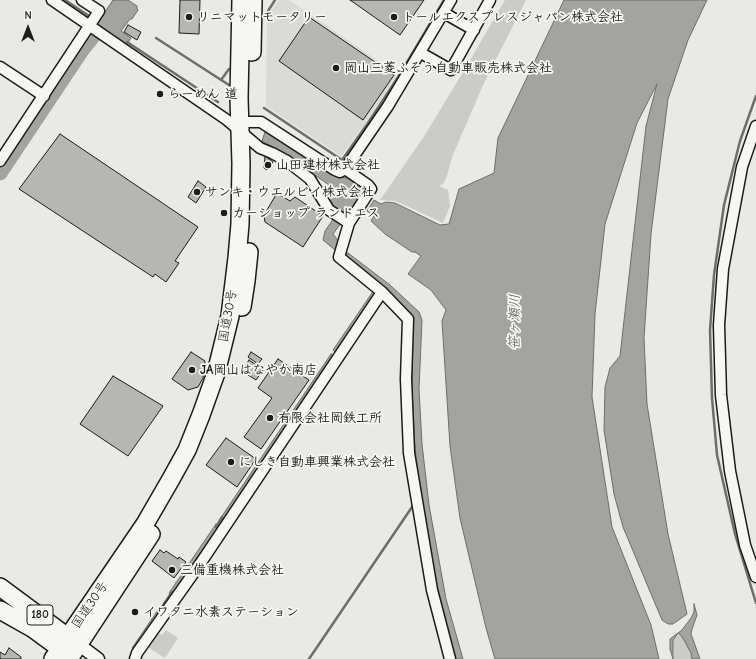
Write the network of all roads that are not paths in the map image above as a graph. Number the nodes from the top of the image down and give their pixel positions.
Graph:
1 (52, 0) edge
2 (241, 0) edge
3 (253, 0) edge
4 (451, 0) edge
5 (490, 0) edge
6 (85, 3) edge
7 (444, 12) junction
8 (81, 17) junction
9 (91, 24) junction
10 (474, 30) junction
11 (421, 53) junction
12 (0, 67) edge
13 (44, 96) junction
14 (756, 126) edge
15 (246, 129) junction
16 (0, 161) edge
17 (345, 169) junction
18 (346, 221) junction
19 (379, 290) junction
20 (756, 577) edge
21 (0, 587) edge
22 (0, 610) edge
23 (68, 652) edge
24 (98, 659) edge
25 (135, 659) edge
26 (450, 659) edge

1 - 8 street
2 - 15 highway, 国道30号
3 - 15 highway, 国道30号
4 - 7 street
5 - 10 street
6 - 8 street
6 - 9 street
7 - 10 street
7 - 11 street
8 - 9 street
9 - 13 street
9 - 15 street
10 - 11 street
11 - 17 street
12 - 13 street
13 - 16 street
14 - 20 street
15 - 17 street
15 - 18 street
15 - 23 highway, 国道30号
17 - 18 street
18 - 19 street
19 - 25 street
19 - 26 street
21 - 23 highway, 180
22 - 23 highway, 180
23 - 24 street

